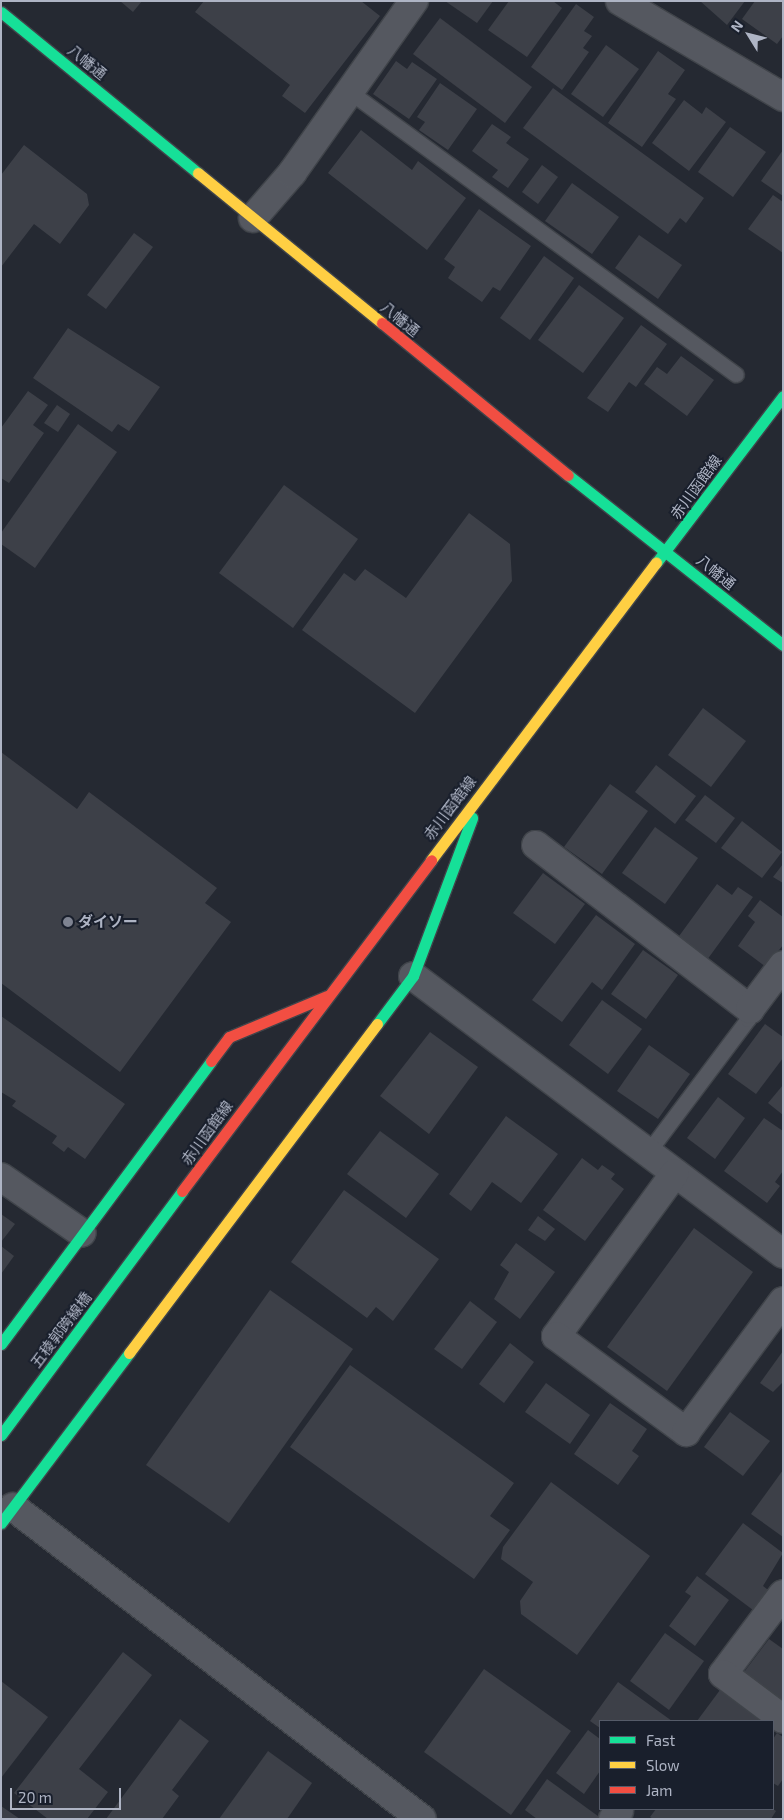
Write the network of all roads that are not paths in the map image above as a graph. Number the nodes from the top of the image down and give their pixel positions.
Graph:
1 (414, 1) edge
2 (620, 1) edge
3 (1, 12) edge
4 (350, 92) junction
5 (783, 97) edge
6 (254, 218) junction
7 (736, 374) dead end
8 (783, 396) edge
9 (668, 552) junction
10 (783, 645) edge
11 (482, 790) junction
12 (536, 845) dead end
13 (783, 965) edge
14 (413, 976) junction
15 (328, 996) junction
16 (750, 1009) junction
17 (648, 1152) junction
18 (675, 1173) junction
19 (1, 1177) edge
20 (82, 1233) junction
21 (146, 1243) joint
22 (779, 1243) edge
23 (783, 1302) edge
24 (1, 1344) edge
25 (1, 1435) edge
26 (7, 1515) edge
27 (783, 1594) edge
28 (783, 1719) edge
29 (422, 1819) edge

1 - 4 street
2 - 5 street
3 - 6 main road, 八幡通
4 - 6 street
4 - 7 lane
6 - 9 main road, 八幡通
8 - 9 main road, 赤川函館線
9 - 10 main road, 八幡通
9 - 11 main road, 赤川函館線
11 - 14 main road
11 - 15 main road, 赤川函館線
12 - 16 street
13 - 16 street
14 - 17 street
14 - 26 main road
15 - 20 main road
15 - 21 main road, 赤川函館線
16 - 17 lane
17 - 18 street
18 - 22 street
18 - 23 street
19 - 20 street
20 - 24 main road
21 - 25 main road, 五稜郭跨線橋
26 - 29 street
27 - 28 street

